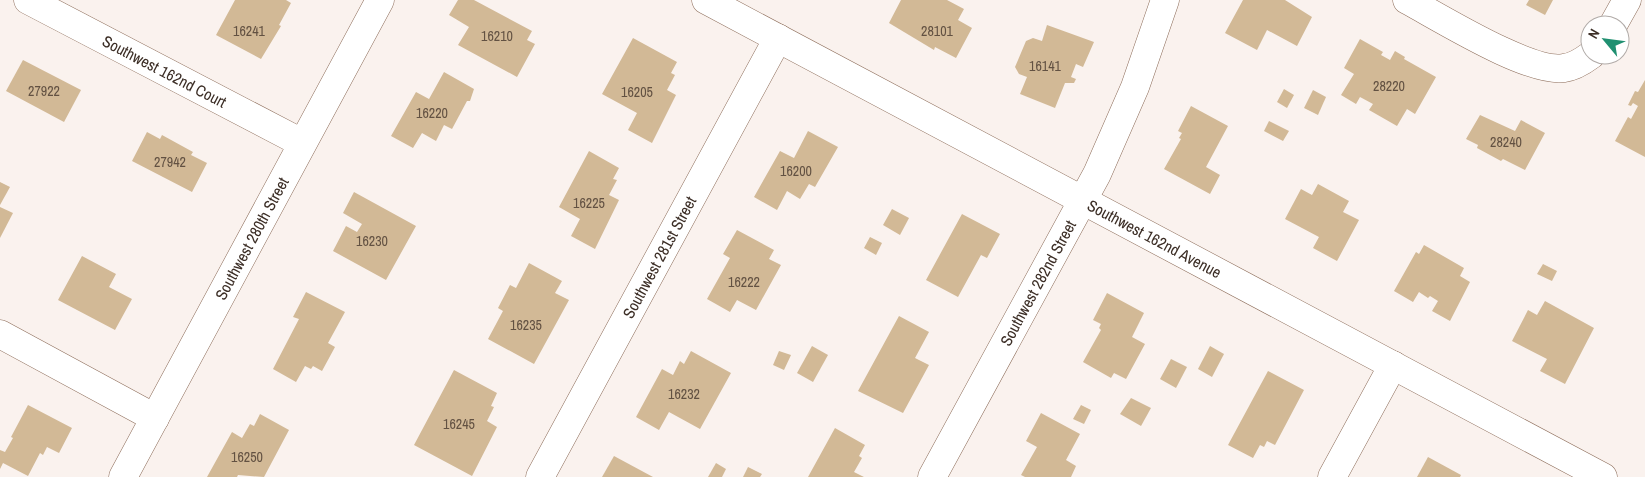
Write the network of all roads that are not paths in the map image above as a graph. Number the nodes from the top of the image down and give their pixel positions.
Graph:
1 (28, 0) edge
2 (380, 0) edge
3 (706, 0) edge
4 (1165, 0) edge
5 (1407, 0) edge
6 (1626, 0) edge
7 (1618, 15) edge
8 (778, 38) junction
9 (1580, 62) edge
10 (302, 143) junction
11 (1082, 200) junction
12 (0, 334) edge
13 (1393, 365) junction
14 (155, 418) junction
15 (123, 477) edge
16 (540, 477) edge
17 (932, 477) edge
18 (1332, 477) edge
19 (1603, 477) edge

1 - 10 street, Southwest 162nd Court
2 - 10 street, Southwest 280th Street
3 - 8 street, Southwest 162nd Avenue
4 - 11 street, Southwest 282nd Street
5 - 9 street
6 - 7 street
8 - 11 street, Southwest 162nd Avenue
8 - 16 street, Southwest 281st Street
10 - 14 street, Southwest 280th Street
11 - 13 street, Southwest 162nd Avenue
11 - 17 street, Southwest 282nd Street
12 - 14 street
13 - 18 street
13 - 19 street, Southwest 162nd Avenue
14 - 15 street, Southwest 280th Street

